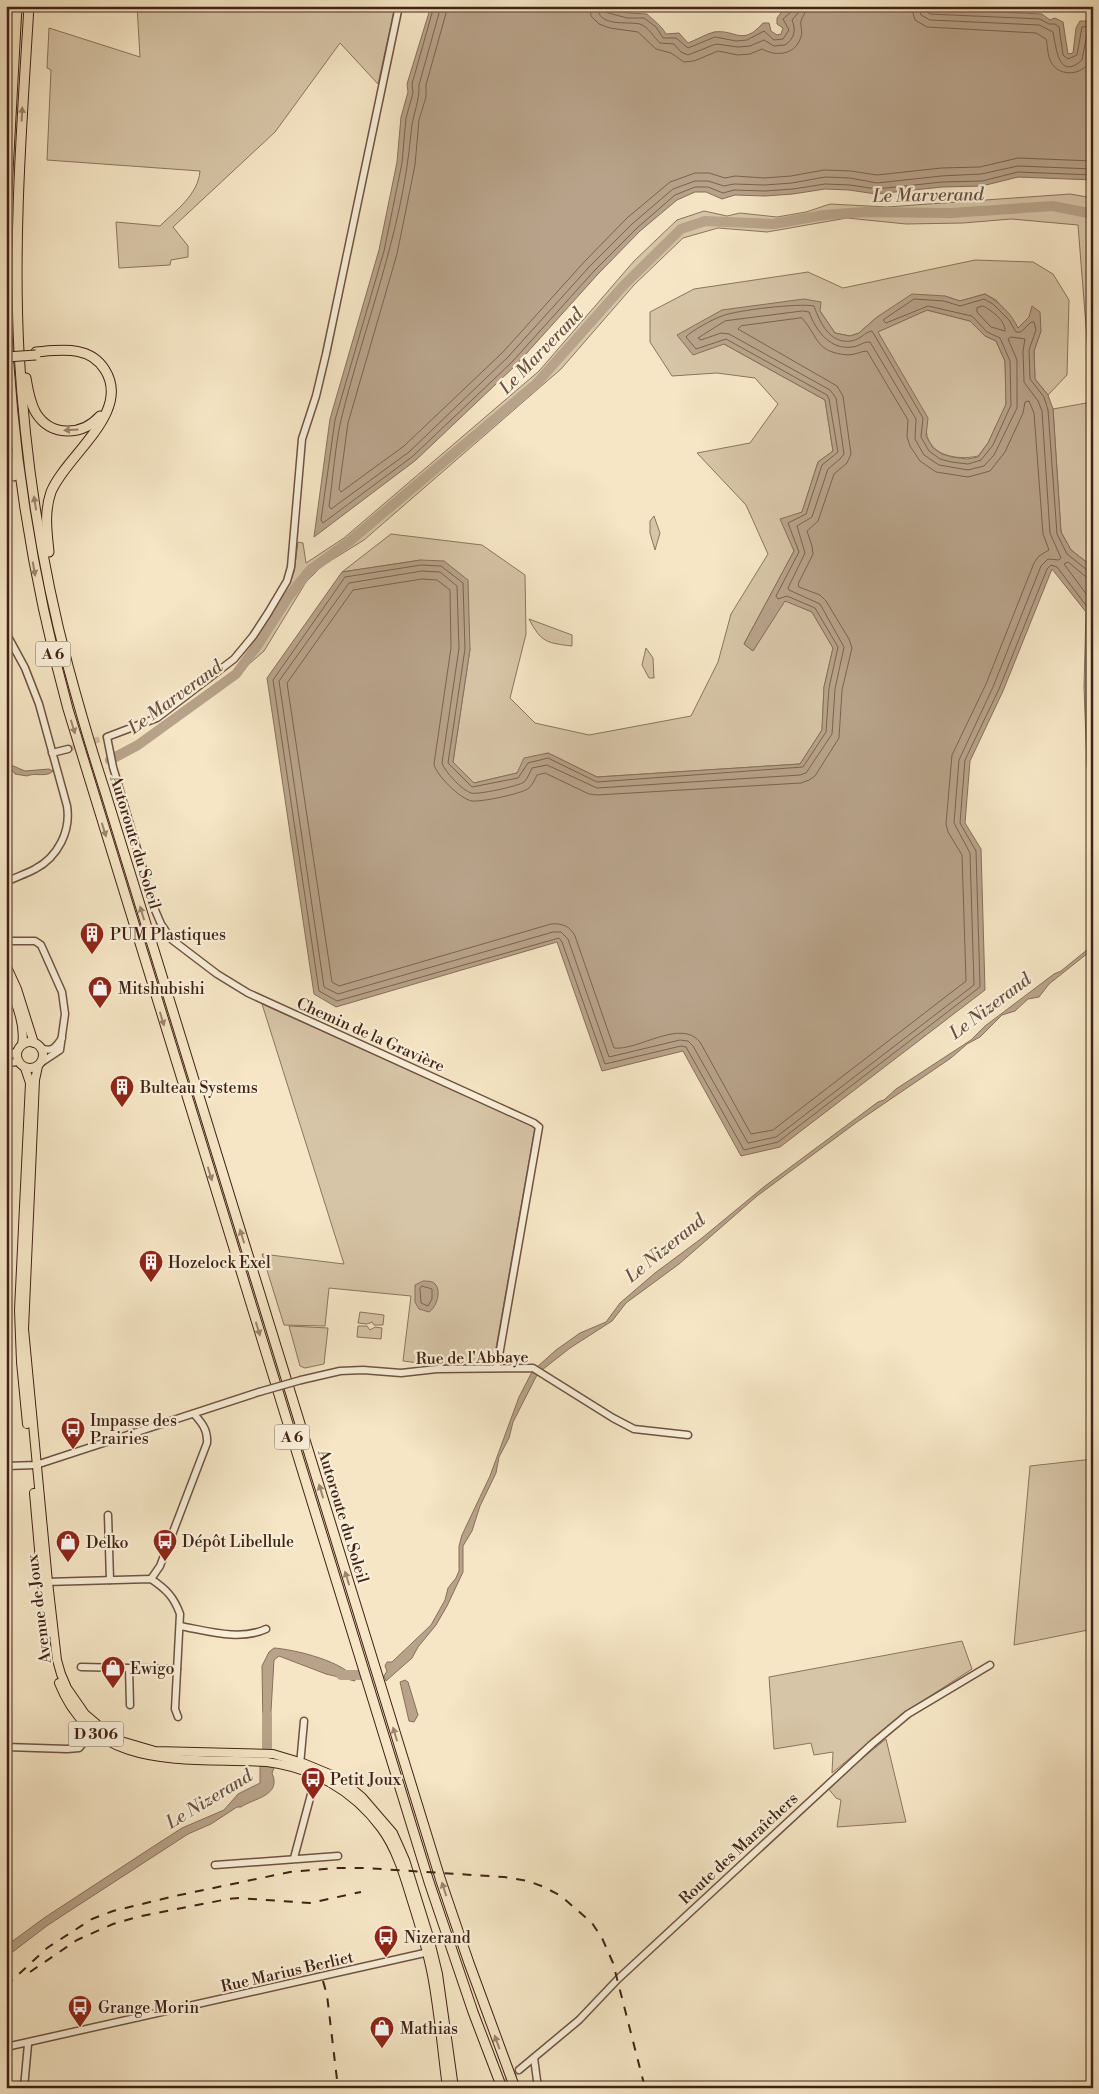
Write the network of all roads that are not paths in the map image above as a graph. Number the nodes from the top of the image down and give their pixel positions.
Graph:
1 (17, 6) edge
2 (29, 6) edge
3 (399, 6) edge
4 (6, 209) edge
5 (6, 310) edge
6 (19, 351) junction
7 (36, 353) junction
8 (6, 355) edge
9 (6, 445) edge
10 (26, 521) junction
11 (53, 603) junction
12 (6, 633) edge
13 (68, 749) tunnel mouth
14 (52, 753) junction
15 (6, 882) edge
16 (6, 941) edge
17 (6, 965) edge
18 (6, 978) edge
19 (63, 1037) junction
20 (34, 1042) junction
21 (20, 1048) junction
22 (41, 1048) junction
23 (6, 1058) edge
24 (6, 1063) edge
25 (40, 1064) junction
26 (22, 1065) junction
27 (497, 1367) junction
28 (194, 1414) junction
29 (688, 1434) dead end
30 (34, 1465) junction
31 (6, 1466) edge
32 (108, 1515) dead end
33 (152, 1579) junction
34 (110, 1580) junction
35 (45, 1583) junction
36 (180, 1626) junction
37 (266, 1629) dead end
38 (990, 1665) dead end
39 (81, 1667) dead end
40 (129, 1668) junction
41 (178, 1669) junction
42 (130, 1705) dead end
43 (178, 1717) dead end
44 (304, 1721) dead end
45 (95, 1729) junction
46 (6, 1747) edge
47 (300, 1765) junction
48 (317, 1772) junction
49 (338, 1856) dead end
50 (294, 1858) junction
51 (215, 1866) dead end
52 (430, 1952) junction
53 (28, 2044) junction
54 (444, 2044) junction
55 (6, 2047) edge
56 (534, 2058) junction
57 (519, 2070) tunnel mouth
58 (24, 2088) edge
59 (447, 2088) edge
60 (454, 2088) edge
61 (502, 2088) edge
62 (515, 2088) edge
63 (538, 2088) edge

1 - 4 highway
6 -> 2 highway, Autoroute du Soleil / A 6
3 - 27 street, Chemin de la Gravière
5 - 10 highway, Autoroute du Soleil / A 6
7 -> 6 highway
11 -> 6 highway, Autoroute du Soleil / A 6
7 - 8 highway, bridge
7 - 11 highway
9 - 10 highway
10 -> 61 highway, Autoroute du Soleil / A 6
62 -> 11 highway, Autoroute du Soleil / A 6
12 - 14 street
13 - 14 street
14 - 15 street
16 - 19 street
17 - 20 main road
18 - 21 main road
19 - 22 street
19 - 25 street
20 - 21 main road
20 - 22 main road
21 - 23 street
21 - 26 main road
22 - 25 main road
24 - 26 street
25 - 26 main road
25 - 30 main road, Avenue de Joux / D 306
26 - 30 main road, Avenue de Joux / D 306
27 - 28 street, Rue de l'Abbaye, bridge
27 - 29 street, Rue de l'Abbaye
28 - 30 street
28 - 33 street
30 - 31 street
30 - 35 main road, Avenue de Joux / D 306
32 - 34 street
33 - 34 street
33 - 36 street
34 - 35 street
35 - 45 main road, Avenue de Joux / D 306
36 - 37 street
36 - 41 street
38 - 56 street, Route des Maraîchers
39 - 40 street
40 - 41 street
40 - 42 street
41 - 43 street
44 - 47 street
45 - 46 street
45 - 47 main road, Avenue de Joux / D 306
47 - 48 main road, Avenue de Joux / D 306
48 - 50 street
48 - 52 main road, Avenue de Joux / D 306
49 - 50 street
50 - 51 street
52 - 53 street, Rue Marius Berliet
52 - 54 main road, Avenue de Joux / D 306
53 - 55 street, Rue Marius Berliet
53 - 58 street
54 - 59 main road, Avenue de Joux / D 306
54 - 60 main road, Avenue de Joux / D 306
56 - 57 street, Route des Maraîchers
56 - 63 street

